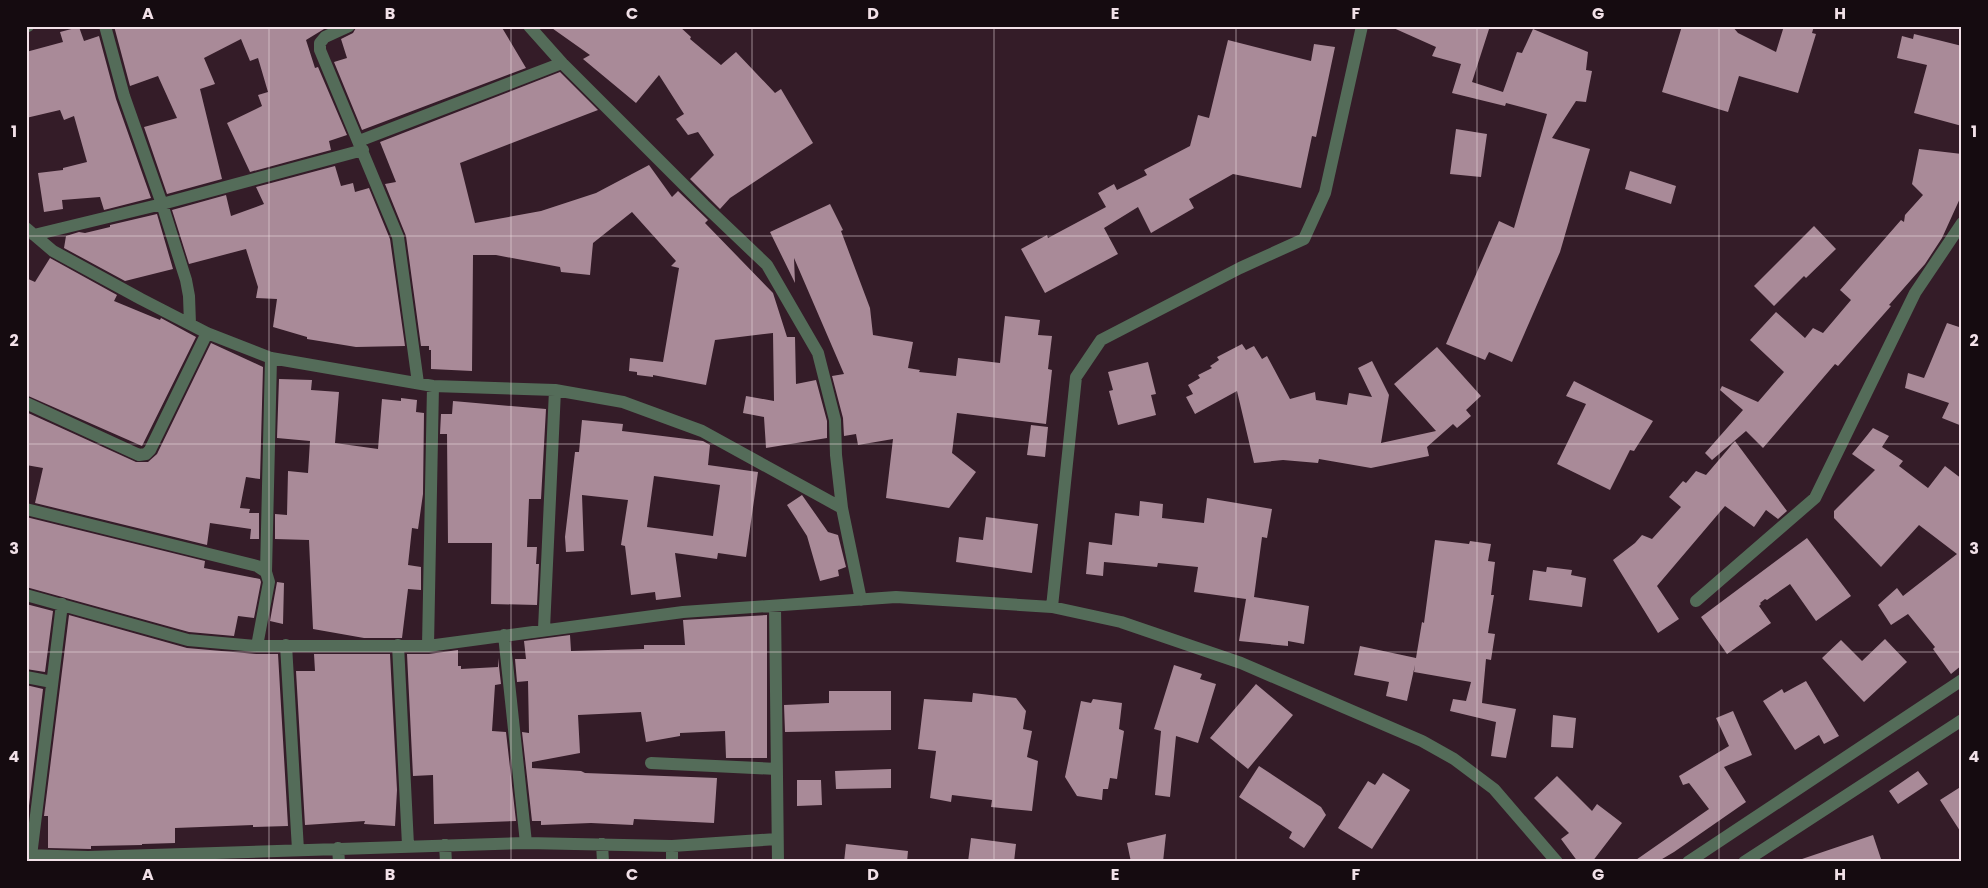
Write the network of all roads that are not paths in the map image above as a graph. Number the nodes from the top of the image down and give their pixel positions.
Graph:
1 (105, 26) edge
2 (349, 26) edge
3 (529, 26) edge
4 (1362, 26) edge
5 (562, 63) junction
6 (361, 146) junction
7 (162, 204) junction
8 (1962, 223) edge
9 (30, 231) edge
10 (190, 324) junction
11 (206, 333) junction
12 (271, 358) junction
13 (418, 383) junction
14 (434, 386) junction
15 (555, 390) junction
16 (26, 402) edge
17 (842, 508) junction
18 (26, 509) edge
19 (266, 572) junction
20 (26, 595) edge
21 (861, 600) junction
22 (1696, 601) dead end
23 (62, 604) junction
24 (775, 606) junction
25 (1052, 607) junction
26 (544, 630) junction
27 (504, 635) junction
28 (286, 645) junction
29 (398, 645) junction
30 (257, 646) junction
31 (428, 646) junction
32 (26, 677) edge
33 (1962, 680) edge
34 (52, 682) junction
35 (1962, 720) edge
36 (651, 763) dead end
37 (777, 770) junction
38 (777, 839) junction
39 (526, 843) junction
40 (602, 844) junction
41 (445, 845) junction
42 (408, 846) junction
43 (672, 846) junction
44 (338, 848) junction
45 (298, 850) junction
46 (28, 856) edge
47 (276, 856) edge
48 (212, 858) edge
49 (88, 859) edge
50 (339, 862) edge
51 (446, 862) edge
52 (603, 862) edge
53 (672, 862) edge
54 (778, 862) edge
55 (1557, 862) edge
56 (1688, 862) edge
57 (1744, 862) edge

1 - 7 street
2 - 6 street
3 - 5 street
4 - 25 street
5 - 6 street
5 - 17 street
6 - 7 street
6 - 13 street
7 - 9 street
7 - 10 street
8 - 22 street
9 - 10 street
10 - 11 street
11 - 12 street
11 - 16 street
12 - 13 street
12 - 19 street
13 - 14 street
14 - 15 street
14 - 31 street
15 - 17 street
15 - 26 street
17 - 21 street
18 - 19 street
19 - 30 street
20 - 23 street
21 - 24 street
21 - 25 street
23 - 30 street
23 - 34 street
24 - 26 street
24 - 37 street
25 - 55 street
26 - 27 street
27 - 31 street
27 - 39 street
28 - 29 street
28 - 30 street
28 - 45 street
29 - 31 street
29 - 42 street
32 - 34 street
33 - 56 street
34 - 46 street
35 - 57 street
36 - 37 street
37 - 38 street
38 - 43 street
38 - 54 street
39 - 40 street
39 - 41 street
40 - 43 street
40 - 52 street
41 - 42 street
41 - 51 street
42 - 44 street
43 - 53 street
44 - 45 street
44 - 50 street
45 - 47 street
46 - 49 street
47 - 48 street
48 - 49 street

